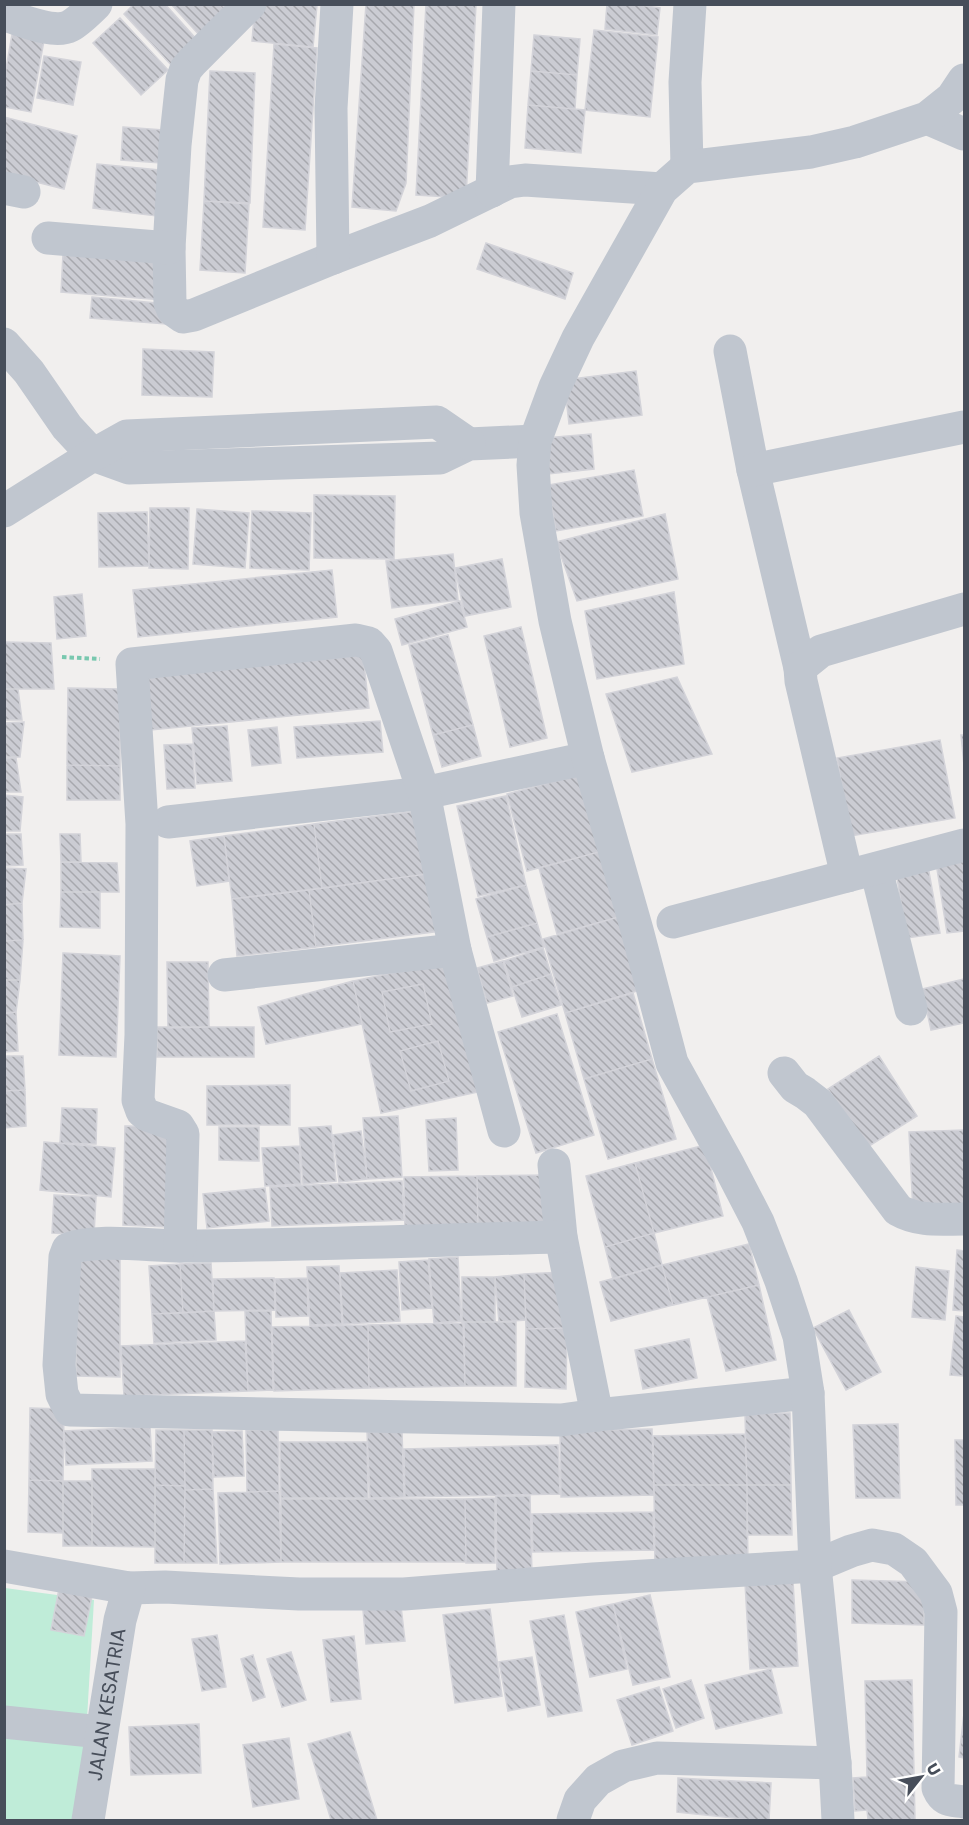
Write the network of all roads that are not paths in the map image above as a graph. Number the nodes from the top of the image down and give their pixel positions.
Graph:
1 (96, 4) edge
2 (250, 4) edge
3 (337, 4) edge
4 (499, 4) edge
5 (690, 4) edge
6 (4, 14) edge
7 (964, 80) edge
8 (927, 118) junction
9 (964, 134) edge
10 (687, 167) junction
11 (663, 189) junction
12 (492, 191) junction
13 (48, 238) dead end
14 (169, 248) junction
15 (333, 258) junction
16 (4, 344) edge
17 (730, 351) dead end
18 (964, 427) edge
19 (535, 441) junction
20 (93, 455) junction
21 (753, 470) junction
22 (4, 511) edge
23 (964, 609) edge
24 (800, 668) junction
25 (588, 758) junction
26 (424, 793) junction
27 (168, 822) dead end
28 (964, 845) edge
29 (861, 872) junction
30 (673, 922) dead end
31 (455, 950) junction
32 (224, 975) dead end
33 (911, 1009) dead end
34 (784, 1073) dead end
35 (504, 1131) dead end
36 (554, 1165) dead end
37 (964, 1219) edge
38 (561, 1237) junction
39 (180, 1246) junction
40 (808, 1393) junction
41 (597, 1414) junction
42 (4, 1566) edge
43 (815, 1566) junction
44 (129, 1588) junction
45 (953, 1613) edge
46 (4, 1722) edge
47 (101, 1732) junction
48 (835, 1763) junction
49 (964, 1802) edge
50 (88, 1821) edge
51 (573, 1821) edge
52 (838, 1821) edge

1 - 6 street
2 - 14 street
3 - 15 street
4 - 12 street
5 - 10 street
7 - 8 street
8 - 9 street
8 - 10 street
10 - 11 street
11 - 12 street
11 - 19 street
12 - 15 street
13 - 14 street
14 - 15 street
16 - 20 street
17 - 21 street
18 - 21 street
19 - 20 street
19 - 25 street
20 - 22 street
21 - 24 street
23 - 24 street
24 - 29 street
25 - 26 street
25 - 40 street
26 - 27 street
26 - 31 street
26 - 39 street
28 - 29 street
29 - 30 street
29 - 33 street
31 - 32 street
31 - 35 street
34 - 37 street
36 - 38 street
38 - 39 street
38 - 41 street
39 - 41 street
40 - 41 street
40 - 43 street
42 - 44 street
43 - 44 street
43 - 45 street
43 - 48 street
44 - 47 street, JALAN KESATRIA
45 - 49 street
46 - 47 street
47 - 50 street, JALAN KESATRIA
48 - 51 street
48 - 52 street

